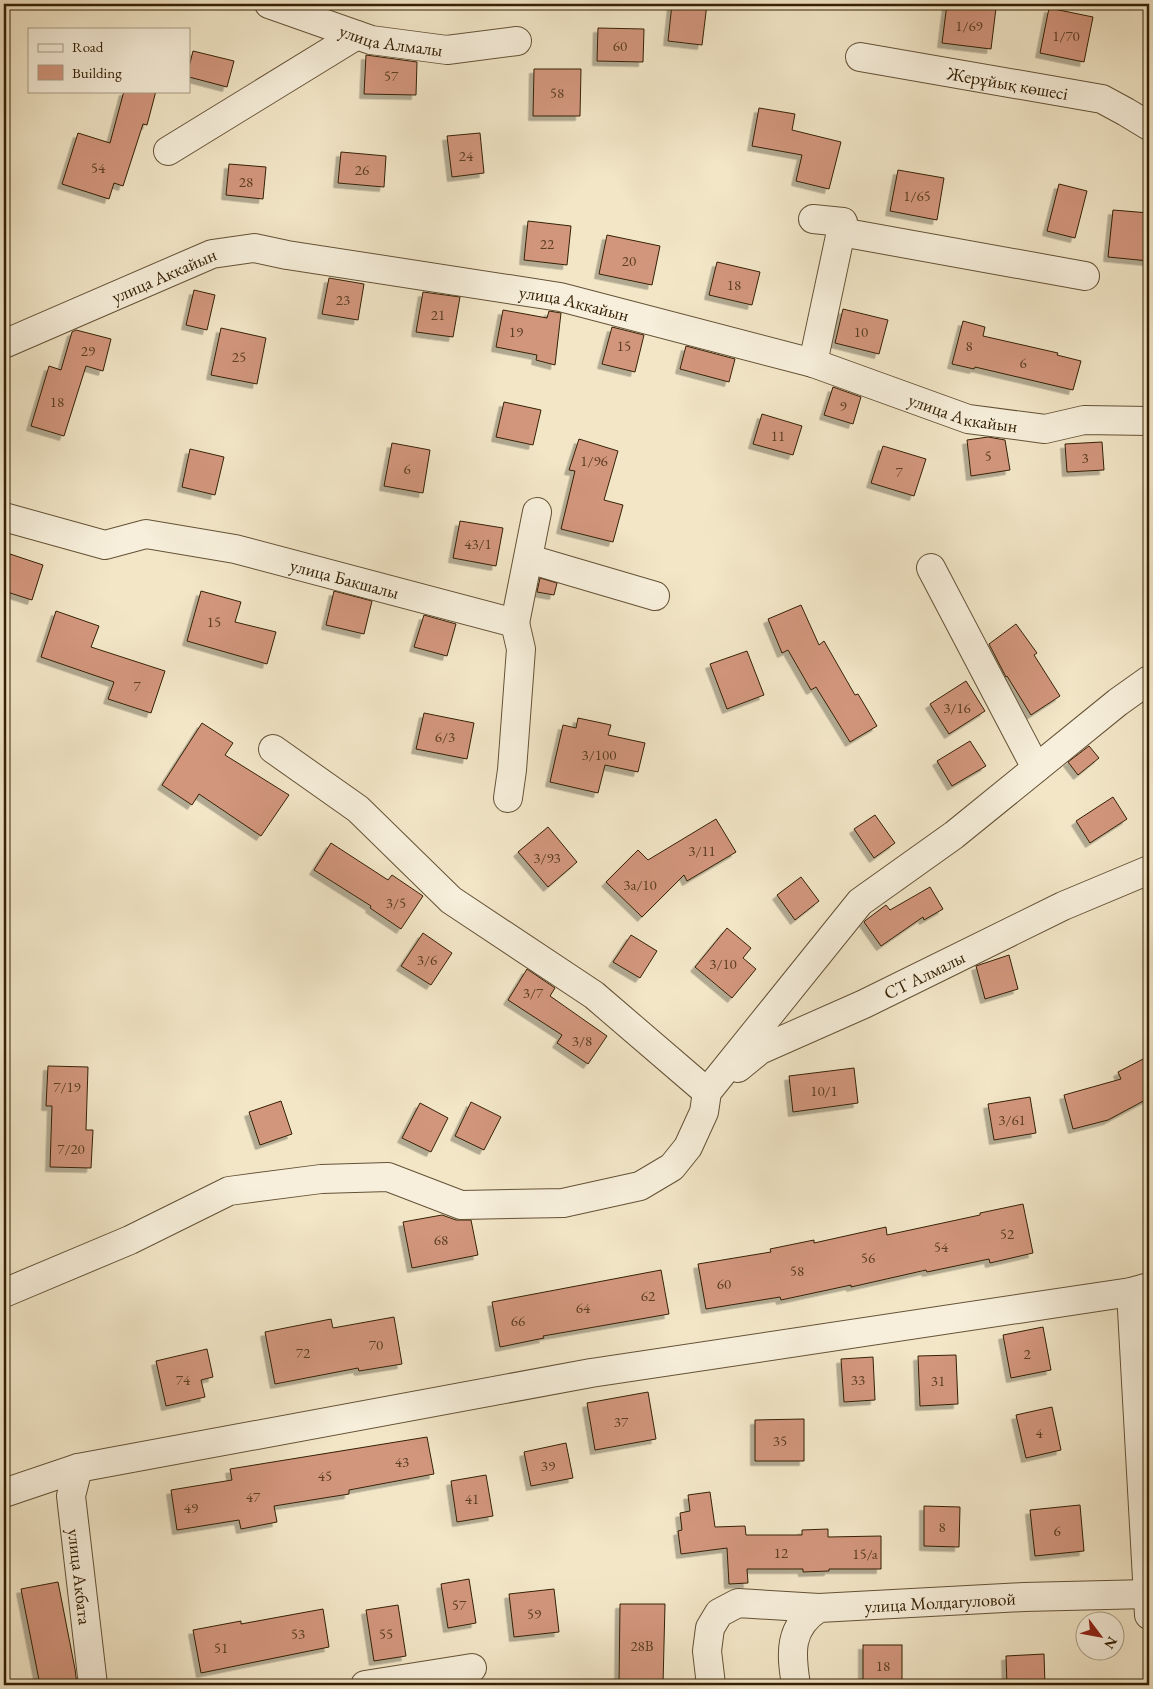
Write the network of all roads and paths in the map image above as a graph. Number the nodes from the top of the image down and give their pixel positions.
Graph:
1 (269, 4) edge
2 (357, 35) junction
3 (517, 41) dead end
4 (860, 57) dead end
5 (1149, 126) edge
6 (168, 151) dead end
7 (813, 219) dead end
8 (841, 232) junction
9 (1085, 276) dead end
10 (4, 344) edge
11 (813, 363) junction
12 (1149, 421) edge
13 (538, 512) dead end
14 (4, 517) edge
15 (528, 559) junction
16 (931, 568) dead end
17 (654, 596) dead end
18 (515, 623) junction
19 (1149, 680) edge
20 (273, 749) dead end
21 (1036, 768) junction
22 (508, 798) dead end
23 (1149, 870) edge
24 (707, 1092) junction
25 (1140, 1290) edge
26 (4, 1293) edge
27 (78, 1468) junction
28 (4, 1493) edge
29 (1149, 1604) edge
30 (819, 1608) junction
31 (472, 1668) dead end
32 (92, 1685) edge
33 (365, 1685) edge
34 (711, 1685) edge
35 (796, 1685) edge

1 - 2 street, улица Алмалы
2 - 3 street, улица Алмалы
2 - 6 street
4 - 5 street, Жерұйық көшесі
7 - 8 street
8 - 9 street
8 - 11 street
10 - 11 street, улица Аккайын
11 - 12 street, улица Аккайын
13 - 15 street
14 - 18 street, улица Бакшалы
15 - 17 street
15 - 18 street
16 - 21 street
18 - 22 street
19 - 21 street
20 - 24 street
21 - 24 street
23 - 24 street, СТ Алмалы
24 - 26 street
25 - 27 street
25 - 29 street
27 - 28 street
27 - 32 street, улица Акбата
29 - 30 street, улица Молдагуловой
30 - 34 street, улица Молдагуловой
30 - 35 street
31 - 33 street

